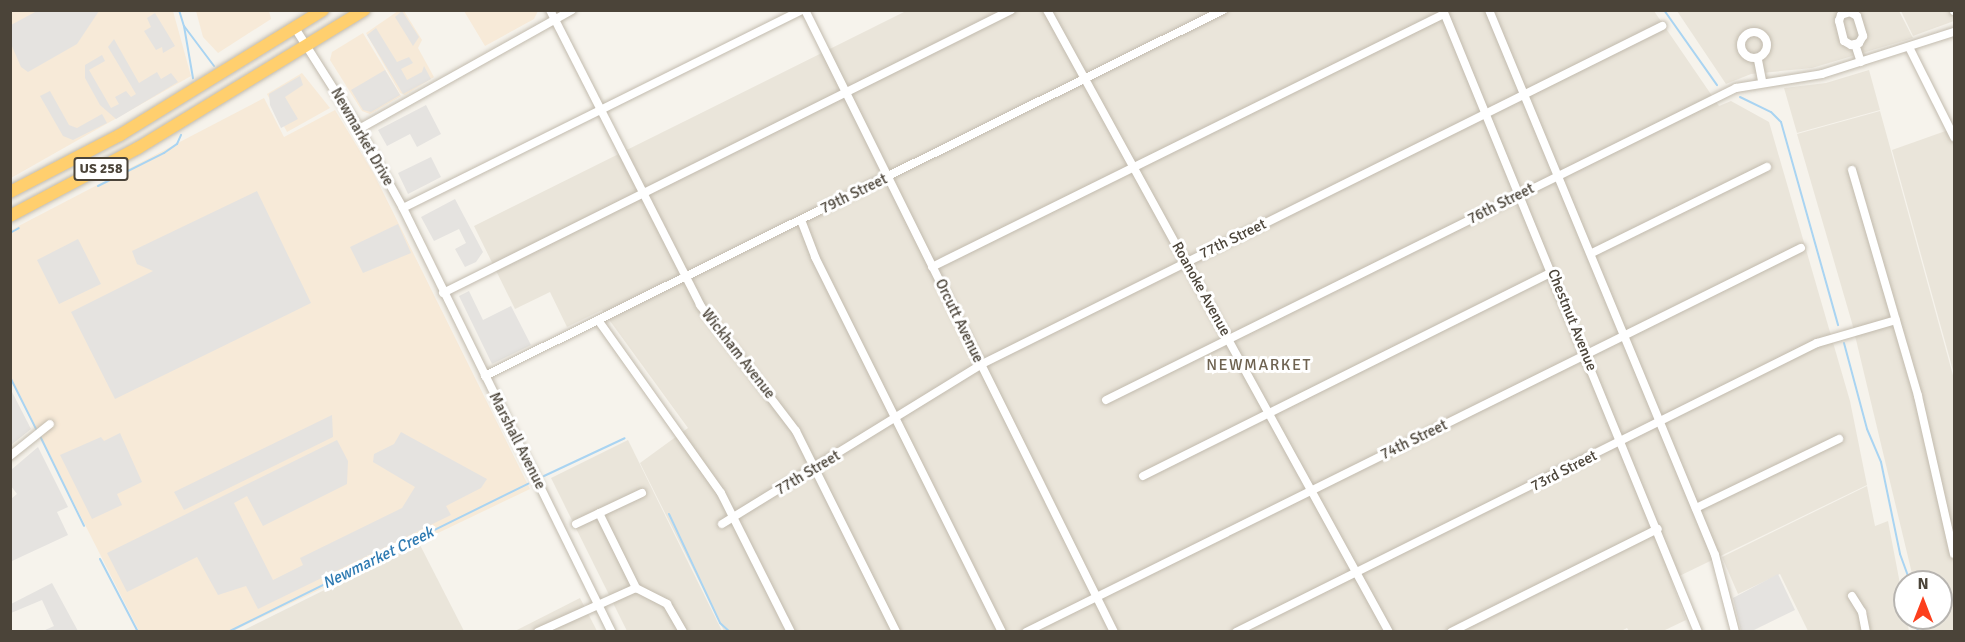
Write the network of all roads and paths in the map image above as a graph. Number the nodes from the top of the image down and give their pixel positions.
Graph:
1 (323, 10) edge
2 (364, 10) edge
3 (550, 10) edge
4 (572, 10) edge
5 (803, 10) edge
6 (1011, 10) edge
7 (1047, 10) edge
8 (1223, 10) edge
9 (1489, 10) edge
10 (1443, 12) edge
11 (555, 20) junction
12 (1662, 26) dead end
13 (295, 28) junction
14 (1954, 32) edge
15 (1855, 44) dead end
16 (308, 45) junction
17 (1909, 47) junction
18 (1758, 60) dead end
19 (1861, 62) junction
20 (1085, 80) junction
21 (1761, 81) junction
22 (846, 93) junction
23 (1525, 95) junction
24 (603, 109) junction
25 (1486, 114) junction
26 (359, 129) junction
27 (1954, 137) edge
28 (1767, 167) dead end
29 (1133, 168) junction
30 (1852, 170) dead end
31 (1559, 175) junction
32 (887, 177) junction
33 (10, 192) edge
34 (645, 193) junction
35 (1520, 195) junction
36 (403, 208) junction
37 (10, 216) edge
38 (801, 220) junction
39 (1801, 248) dead end
40 (423, 250) joint
41 (1592, 253) junction
42 (1186, 262) junction
43 (932, 267) junction
44 (1552, 272) junction
45 (685, 277) junction
46 (443, 293) junction
47 (598, 320) junction
48 (1896, 320) junction
49 (1625, 335) junction
50 (1228, 339) junction
51 (1586, 354) junction
52 (980, 365) junction
53 (485, 376) junction
54 (1106, 400) dead end
55 (1269, 414) junction
56 (897, 419) junction
57 (1661, 422) junction
58 (50, 424) dead end
59 (1839, 439) dead end
60 (1622, 442) junction
61 (10, 456) edge
62 (816, 470) junction
63 (1143, 476) dead end
64 (1312, 491) junction
65 (642, 493) dead end
66 (1696, 508) junction
67 (599, 513) junction
68 (734, 517) junction
69 (576, 524) dead end
70 (722, 524) dead end
71 (1658, 529) junction
72 (1954, 554) edge
73 (1357, 573) junction
74 (636, 588) junction
75 (1852, 596) dead end
76 (1096, 597) junction
77 (598, 603) junction
78 (538, 632) edge
79 (612, 632) edge
80 (682, 632) edge
81 (791, 632) edge
82 (896, 632) edge
83 (1002, 632) edge
84 (1026, 632) edge
85 (1114, 632) edge
86 (1236, 632) edge
87 (1389, 632) edge
88 (1451, 632) edge
89 (1698, 632) edge
90 (1735, 632) edge
91 (1866, 632) edge

1 - 13 highway, US 258
2 - 16 highway, US 258
3 - 11 street, Wickham Avenue
4 - 11 street
5 - 22 street, Orcutt Avenue
5 - 24 street
6 - 22 street
7 - 20 street, Roanoke Avenue
8 - 20 street, 79th Street
9 - 23 street
10 - 25 street, Chestnut Avenue
10 - 29 street
11 - 24 street, Wickham Avenue
11 - 26 street
12 - 23 street, 77th Street
13 - 16 street, Newmarket Drive
13 - 33 highway, US 258
14 - 17 street, 76th Street
15 - 19 street
16 - 26 street, Newmarket Drive
16 - 37 highway, US 258
17 - 19 street, 76th Street
17 - 27 street
18 - 21 street
19 - 21 street, 76th Street
20 - 29 street, Roanoke Avenue
20 - 32 street, 79th Street
21 - 31 street, 76th Street
22 - 32 street, Orcutt Avenue
22 - 34 street
23 - 25 street, 77th Street
23 - 31 street
24 - 34 street, Wickham Avenue
24 - 36 street
25 - 35 street, Chestnut Avenue
25 - 42 street, 77th Street
26 - 36 street, Newmarket Drive
28 - 41 street
29 - 42 street, Roanoke Avenue
29 - 43 street
30 - 48 street
31 - 35 street, 76th Street
31 - 41 street
32 - 38 street, 79th Street
32 - 43 street, Orcutt Avenue
34 - 45 street, Wickham Avenue
34 - 46 street
35 - 44 street, Chestnut Avenue
35 - 50 street, 76th Street
36 - 40 street, Newmarket Drive
38 - 45 street, 79th Street
38 - 56 street
39 - 49 street, 74th Street
40 - 46 street, Marshall Avenue
41 - 49 street
42 - 50 street, Roanoke Avenue
42 - 52 street, 77th Street
43 - 52 street, Orcutt Avenue
44 - 51 street, Chestnut Avenue
44 - 55 street
45 - 47 street, 79th Street
45 - 62 street, Wickham Avenue
46 - 53 street, Marshall Avenue
47 - 53 street, 79th Street
47 - 68 street
48 - 57 street, 73rd Street
48 - 72 street
49 - 51 street, 74th Street
49 - 57 street
50 - 54 street, 76th Street
50 - 55 street, Roanoke Avenue
51 - 60 street, Chestnut Avenue
51 - 64 street, 74th Street
52 - 56 street, 77th Street
52 - 76 street, Orcutt Avenue
53 - 77 street, Marshall Avenue
55 - 63 street
55 - 64 street, Roanoke Avenue
56 - 62 street, 77th Street
56 - 83 street
57 - 60 street, 73rd Street
57 - 66 street
58 - 61 street
59 - 66 street
60 - 71 street, Chestnut Avenue
60 - 73 street, 73rd Street
62 - 68 street, 77th Street
62 - 82 street, Wickham Avenue
64 - 73 street, Roanoke Avenue
64 - 76 street, 74th Street
65 - 67 street
66 - 90 street
67 - 69 street
67 - 74 street
68 - 70 street, 77th Street
68 - 81 street
71 - 88 street
71 - 89 street, Chestnut Avenue
73 - 86 street, 73rd Street
73 - 87 street, Roanoke Avenue
74 - 77 street
74 - 80 street
75 - 91 street
76 - 84 street, 74th Street
76 - 85 street, Orcutt Avenue
77 - 78 street
77 - 79 street, Marshall Avenue

